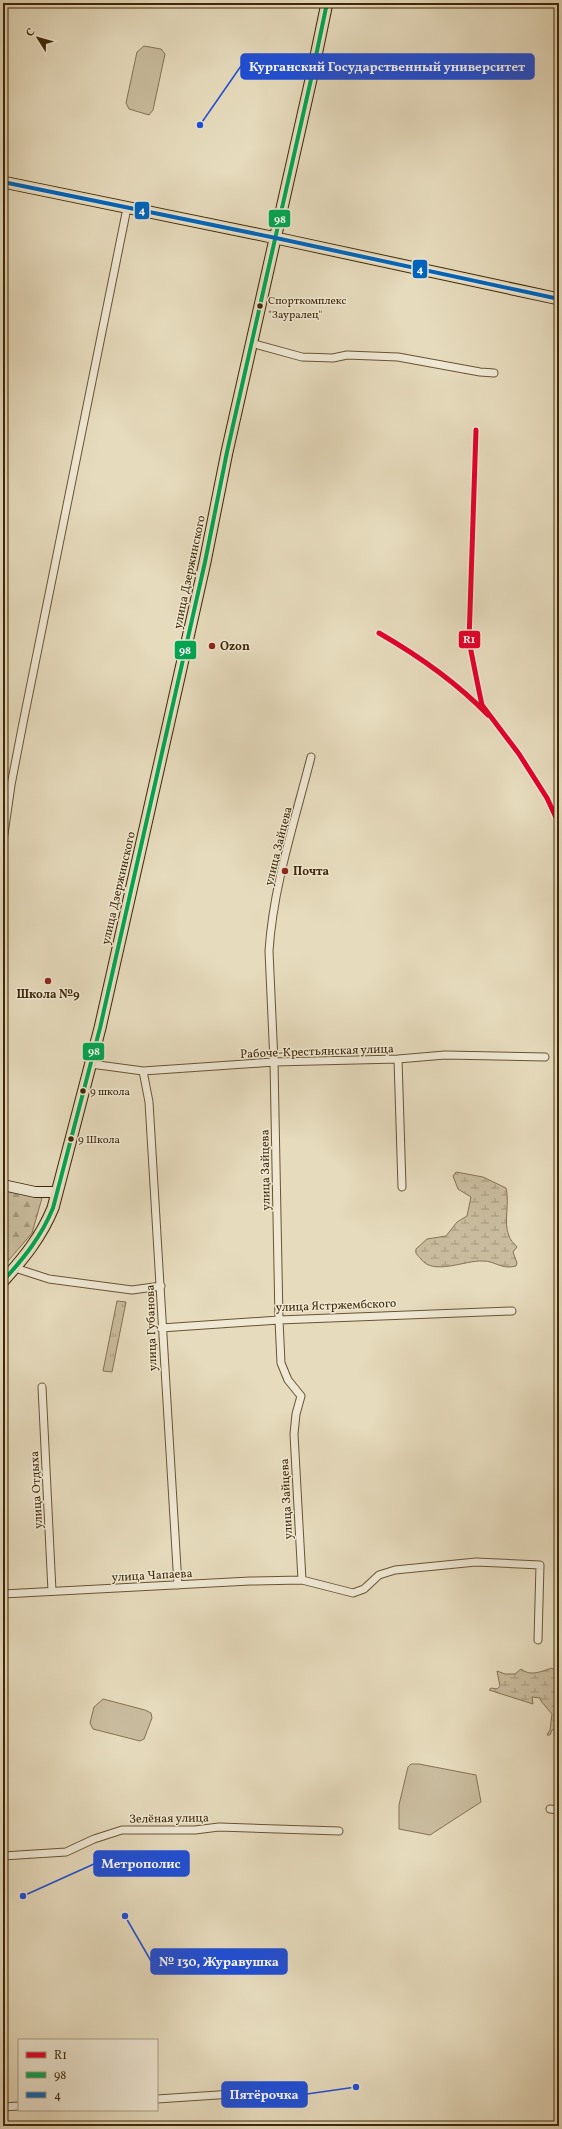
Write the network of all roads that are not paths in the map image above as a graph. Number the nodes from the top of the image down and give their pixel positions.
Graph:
1 (327, 3) edge
2 (3, 182) edge
3 (127, 208) junction
4 (276, 238) junction
5 (559, 299) edge
6 (252, 343) junction
7 (494, 373) dead end
8 (311, 757) dead end
9 (3, 841) edge
10 (545, 1057) dead end
11 (398, 1059) junction
12 (274, 1062) junction
13 (91, 1064) junction
14 (143, 1071) junction
15 (3, 1185) edge
16 (402, 1187) dead end
17 (57, 1192) junction
18 (15, 1268) junction
19 (3, 1282) edge
20 (161, 1286) junction
21 (512, 1311) dead end
22 (279, 1320) junction
23 (162, 1328) junction
24 (42, 1387) dead end
25 (302, 1580) junction
26 (178, 1585) junction
27 (52, 1591) junction
28 (3, 1594) edge
29 (538, 1640) dead end
30 (550, 1809) dead end
31 (559, 1810) edge
32 (339, 1831) dead end
33 (3, 1856) edge
34 (279, 2090) dead end
35 (158, 2099) edge
36 (18, 2106) edge
37 (3, 2107) edge

1 - 4 main road, улица Дзержинского
2 - 3 main road
3 - 4 main road
3 - 9 street
4 - 5 main road
4 - 6 main road, улица Дзержинского
6 - 7 street
6 - 13 main road, улица Дзержинского
8 - 12 street, улица Зайцева
10 - 11 street, Рабоче-Крестьянская улица
11 - 12 street, Рабоче-Крестьянская улица
11 - 16 street
12 - 14 street, Рабоче-Крестьянская улица
12 - 22 street, улица Зайцева
13 - 14 street, Рабоче-Крестьянская улица
13 - 17 main road, улица Дзержинского
14 - 20 street, улица Губанова
15 - 17 main road
17 - 18 main road, улица Дзержинского
18 - 19 main road, улица Дзержинского
18 - 20 street
20 - 23 street, улица Губанова
21 - 22 street, улица Ястржембского
22 - 23 street, улица Ястржембского
22 - 25 street, улица Зайцева
23 - 26 street, улица Губанова
24 - 27 street, улица Отдыха
25 - 26 street, улица Чапаева
25 - 29 street, улица Чапаева
26 - 27 street, улица Чапаева
27 - 28 street, улица Чапаева
30 - 31 street
32 - 33 street, Зелёная улица
34 - 35 street
36 - 37 street

